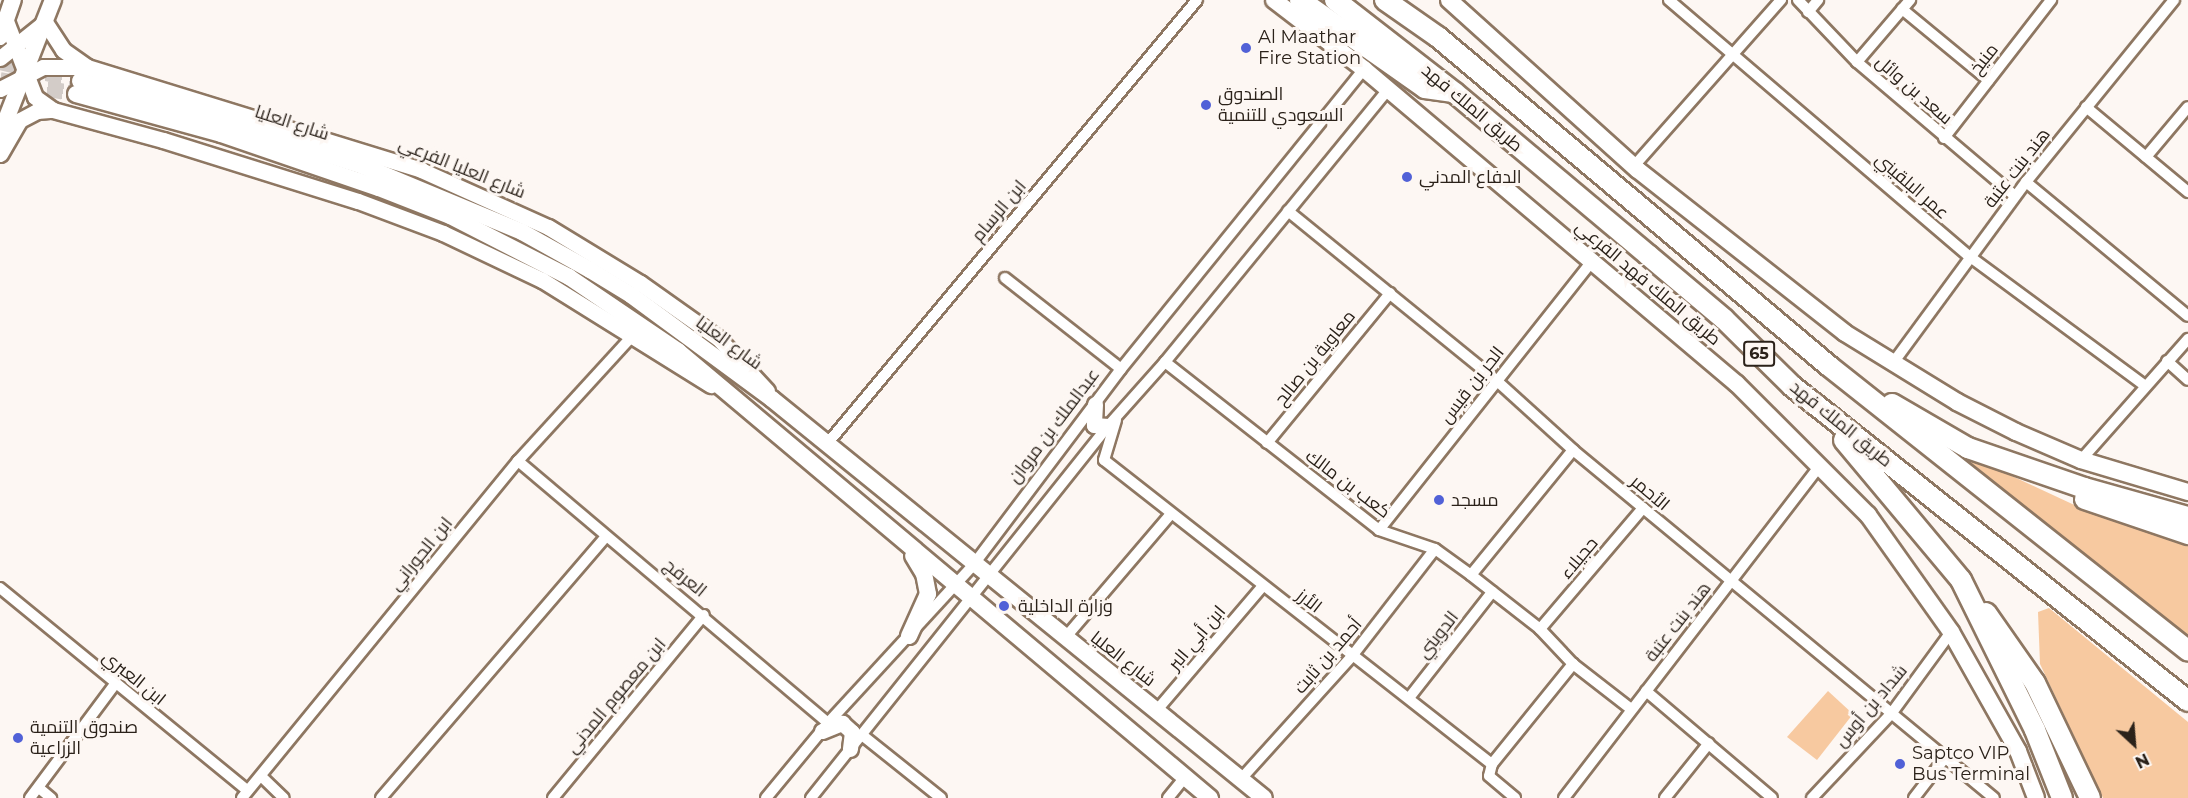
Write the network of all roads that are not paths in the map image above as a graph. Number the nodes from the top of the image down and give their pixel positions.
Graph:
1 (53, 0) edge
2 (1197, 0) edge
3 (1274, 0) edge
4 (1300, 0) edge
5 (1335, 0) edge
6 (1385, 0) edge
7 (1410, 0) edge
8 (1669, 0) edge
9 (1781, 0) edge
10 (1798, 0) edge
11 (1818, 0) edge
12 (1910, 0) edge
13 (2051, 0) edge
14 (2174, 0) edge
15 (1451, 1) edge
16 (1902, 9) junction
17 (1808, 12) junction
18 (7, 22) edge
19 (45, 22) junction
20 (1438, 37) junction
21 (1735, 55) junction
22 (0, 58) edge
23 (1857, 62) junction
24 (1364, 69) junction
25 (25, 75) junction
26 (1988, 80) junction
27 (81, 81) junction
28 (1, 86) edge
29 (1388, 90) junction
30 (1455, 93) junction
31 (12, 104) junction
32 (2188, 106) edge
33 (2086, 107) junction
34 (53, 110) junction
35 (0, 135) edge
36 (1944, 138) junction
37 (0, 154) edge
38 (2146, 157) junction
39 (1635, 166) junction
40 (2026, 182) junction
41 (2188, 192) edge
42 (2015, 196) junction
43 (1288, 211) junction
44 (1969, 256) junction
45 (1593, 260) junction
46 (1005, 278) dead end
47 (1390, 293) junction
48 (2188, 316) edge
49 (632, 336) junction
50 (2188, 339) edge
51 (2167, 361) junction
52 (1165, 362) junction
53 (1893, 363) junction
54 (1829, 366) junction
55 (1121, 369) junction
56 (2188, 380) edge
57 (1497, 381) junction
58 (2144, 385) junction
59 (1792, 386) junction
60 (726, 393) junction
61 (1095, 404) junction
62 (1112, 423) junction
63 (1267, 443) junction
64 (827, 444) junction
65 (1573, 450) junction
66 (1983, 453) junction
67 (2081, 460) junction
68 (518, 461) junction
69 (1819, 467) junction
70 (2188, 492) edge
71 (1642, 508) junction
72 (1170, 515) junction
73 (2188, 517) edge
74 (1379, 530) junction
75 (2188, 534) edge
76 (606, 536) junction
77 (907, 545) junction
78 (1435, 549) junction
79 (974, 564) junction
80 (1471, 575) junction
81 (990, 578) junction
82 (1961, 580) junction
83 (1731, 582) junction
84 (955, 586) junction
85 (1262, 586) junction
86 (0, 588) edge
87 (1492, 592) junction
88 (970, 600) junction
89 (704, 615) junction
90 (1540, 629) junction
91 (1951, 632) junction
92 (909, 636) junction
93 (1065, 638) junction
94 (2188, 651) edge
95 (1352, 656) junction
96 (1574, 664) junction
97 (115, 684) junction
98 (1646, 691) junction
99 (1409, 698) junction
100 (2188, 701) edge
101 (1631, 709) junction
102 (1157, 710) junction
103 (1891, 714) junction
104 (825, 727) junction
105 (862, 735) junction
106 (1709, 743) junction
107 (850, 749) junction
108 (1944, 759) junction
109 (1492, 764) junction
110 (262, 777) junction
111 (1184, 778) junction
112 (1240, 779) junction
113 (39, 788) junction
114 (245, 794) edge
115 (30, 798) edge
116 (51, 798) edge
117 (284, 798) edge
118 (381, 798) edge
119 (553, 798) edge
120 (766, 798) edge
121 (811, 798) edge
122 (940, 798) edge
123 (1168, 798) edge
124 (1210, 798) edge
125 (1264, 798) edge
126 (1515, 798) edge
127 (1564, 798) edge
128 (1665, 798) edge
129 (1772, 798) edge
130 (1812, 798) edge
131 (1914, 798) edge
132 (1994, 798) edge
133 (2036, 798) edge
134 (2062, 798) edge
135 (2090, 798) edge

1 - 19 main road
2 - 64 street, ابن الرسام
3 - 24 main road, طريق الملك فهد الفرعي
4 - 30 highway
5 - 30 highway, طريق الملك فهد / 65
6 - 20 highway, طريق الملك فهد / 65
7 - 20 highway
8 - 21 street, عمر البلقيني
9 - 21 street
10 - 17 street, سعد بن وائل
11 - 17 street
12 - 16 street
13 - 26 street, منيخ
14 - 33 street, هند بنت عتبة
15 - 39 main road
16 - 23 street
16 - 26 street
17 - 23 street, سعد بن وائل
18 - 19 street
18 - 22 street
18 - 25 street
19 - 25 main road
19 - 27 street
20 - 54 highway, طريق الملك فهد / 65
21 - 39 street
21 - 44 street, عمر البلقيني
23 - 36 street, سعد بن وائل
24 - 29 main road, طريق الملك فهد الفرعي
24 - 55 street, عبدالملك بن مروان
25 - 27 street
25 - 28 street
25 - 31 main road
25 - 34 street
26 - 36 street, منيخ
27 - 60 main road, شارع العليا
27 - 64 main road, شارع العليا
28 - 31 street
29 - 43 street
29 - 45 main road, طريق الملك فهد الفرعي
30 - 59 highway, طريق الملك فهد / 65
31 - 35 main road
32 - 38 street
33 - 38 street
33 - 40 street, هند بنت عتبة
34 - 37 street
34 - 49 street
36 - 42 street, سعد بن وائل
38 - 41 street
39 - 53 main road
40 - 42 street, هند بنت عتبة
40 - 48 street
42 - 44 street, هند بنت عتبة
43 - 47 street, الأحمر
43 - 52 street
44 - 53 street, هند بنت عتبة
44 - 58 street, عمر البلقيني
45 - 57 street, الحر بن قيس
45 - 69 main road, طريق الملك فهد الفرعي
46 - 55 street
47 - 57 street, الأحمر
47 - 63 street, معاوية بن صالح
49 - 60 street
49 - 68 street, ابن الحوراني
50 - 51 street
51 - 56 street
51 - 58 street
52 - 62 street
52 - 63 street, كعب بن مالك
53 - 67 main road
54 - 66 highway
54 - 94 highway, طريق الملك فهد / 65
55 - 61 street, عبدالملك بن مروان
57 - 65 street, الأحمر
57 - 74 street, الحر بن قيس
58 - 67 street
59 - 82 highway
59 - 100 highway, طريق الملك فهد / 65
60 - 77 main road, شارع العليا
61 - 62 street
61 - 79 street, عبدالملك بن مروان
62 - 72 street, الأرز
62 - 81 street
63 - 74 street, كعب بن مالك
64 - 79 main road, شارع العليا
65 - 71 street, الأحمر
65 - 80 street
66 - 73 highway
66 - 75 highway
67 - 70 main road
68 - 76 street, العرفج
68 - 110 street, ابن الحوراني
69 - 83 street, هند بنت عتبة
69 - 91 main road, طريق الملك فهد الفرعي
71 - 83 street, الأحمر
71 - 90 street, حجيلاء
72 - 85 street, الأرز
72 - 93 street
74 - 78 street, كعب بن مالك
76 - 89 street, العرفج
76 - 118 street
77 - 84 main road, شارع العليا
77 - 92 main road
78 - 80 street, كعب بن مالك
78 - 95 street, أحمد بن ثابت
79 - 81 main road, شارع العليا
79 - 84 street, عبدالملك بن مروان
80 - 87 street, كعب بن مالك
81 - 88 street
81 - 93 main road, شارع العليا
82 - 134 highway
82 - 135 highway
83 - 98 street, هند بنت عتبة
83 - 103 street, الأحمر
84 - 88 main road, شارع العليا
84 - 92 street, عبدالملك بن مروان
85 - 95 street, الأرز
85 - 102 street, ابن أبي البر
86 - 97 street, ابن العبري
87 - 90 street, كعب بن مالك
87 - 99 street, الدويني
88 - 105 street
88 - 111 main road, شارع العليا
89 - 104 street, العرفج
89 - 119 street, ابن معصوم المدني
90 - 96 street, كعب بن مالك
91 - 103 street, شداد بن أوس
91 - 133 main road, طريق الملك فهد الفرعي
92 - 104 street, عبدالملك بن مروان
93 - 102 main road, شارع العليا
95 - 99 street, الأرز
95 - 112 street, أحمد بن ثابت
96 - 101 street, كعب بن مالك
96 - 109 street
97 - 113 street
97 - 114 street, ابن العبري
98 - 101 street, هند بنت عتبة
98 - 106 street
99 - 109 street, الأرز
101 - 127 street, هند بنت عتبة
102 - 112 main road, شارع العليا
103 - 108 street, الأحمر
103 - 130 street, شداد بن أوس
104 - 107 street
104 - 120 street, عبدالملك بن مروان
105 - 107 street
105 - 122 street
106 - 128 street
106 - 129 street
107 - 121 street
108 - 131 street
108 - 132 street, الأحمر
109 - 126 street, الأرز
110 - 114 street, ابن الحوراني
110 - 117 street
111 - 123 street
111 - 124 main road, شارع العليا
112 - 125 main road, شارع العليا
113 - 115 street
113 - 116 street

